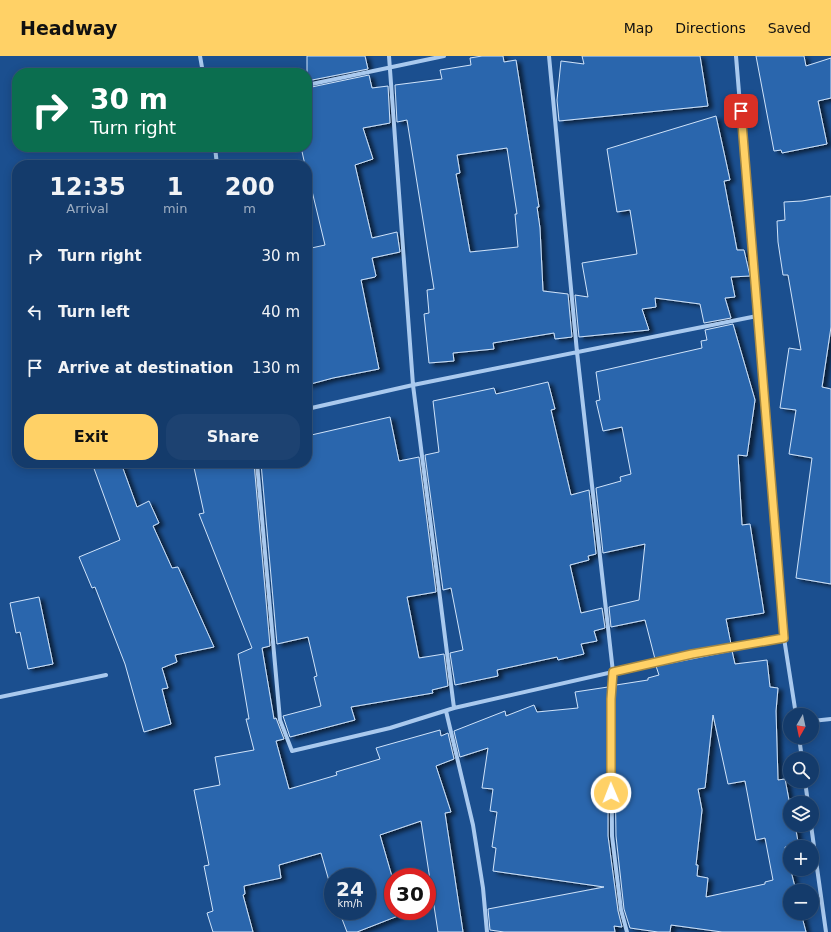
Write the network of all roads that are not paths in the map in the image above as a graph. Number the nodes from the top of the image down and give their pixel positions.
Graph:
1 (200, 56) edge
2 (388, 56) edge
3 (444, 56) edge
4 (549, 56) edge
5 (736, 56) edge
6 (202, 68) edge
7 (390, 68) junction
8 (312, 84) edge
9 (757, 316) junction
10 (577, 352) junction
11 (413, 385) junction
12 (312, 408) edge
13 (257, 468) edge
14 (784, 638) junction
15 (613, 672) junction
16 (106, 675) dead end
17 (0, 697) edge
18 (454, 708) junction
19 (795, 708) edge
20 (446, 711) junction
21 (831, 719) edge
22 (819, 720) edge
23 (812, 832) edge
24 (487, 932) edge
25 (627, 932) edge
26 (826, 932) edge

1 - 6 street
2 - 7 street
3 - 7 street
4 - 10 street
5 - 9 street
7 - 8 street
7 - 11 street
9 - 10 street
9 - 14 street
10 - 11 street
10 - 15 street
11 - 12 street
11 - 18 street
13 - 20 street
14 - 15 street
14 - 19 street
15 - 18 street
15 - 25 street
16 - 17 street
18 - 20 street
20 - 24 street
21 - 22 street
23 - 26 street

